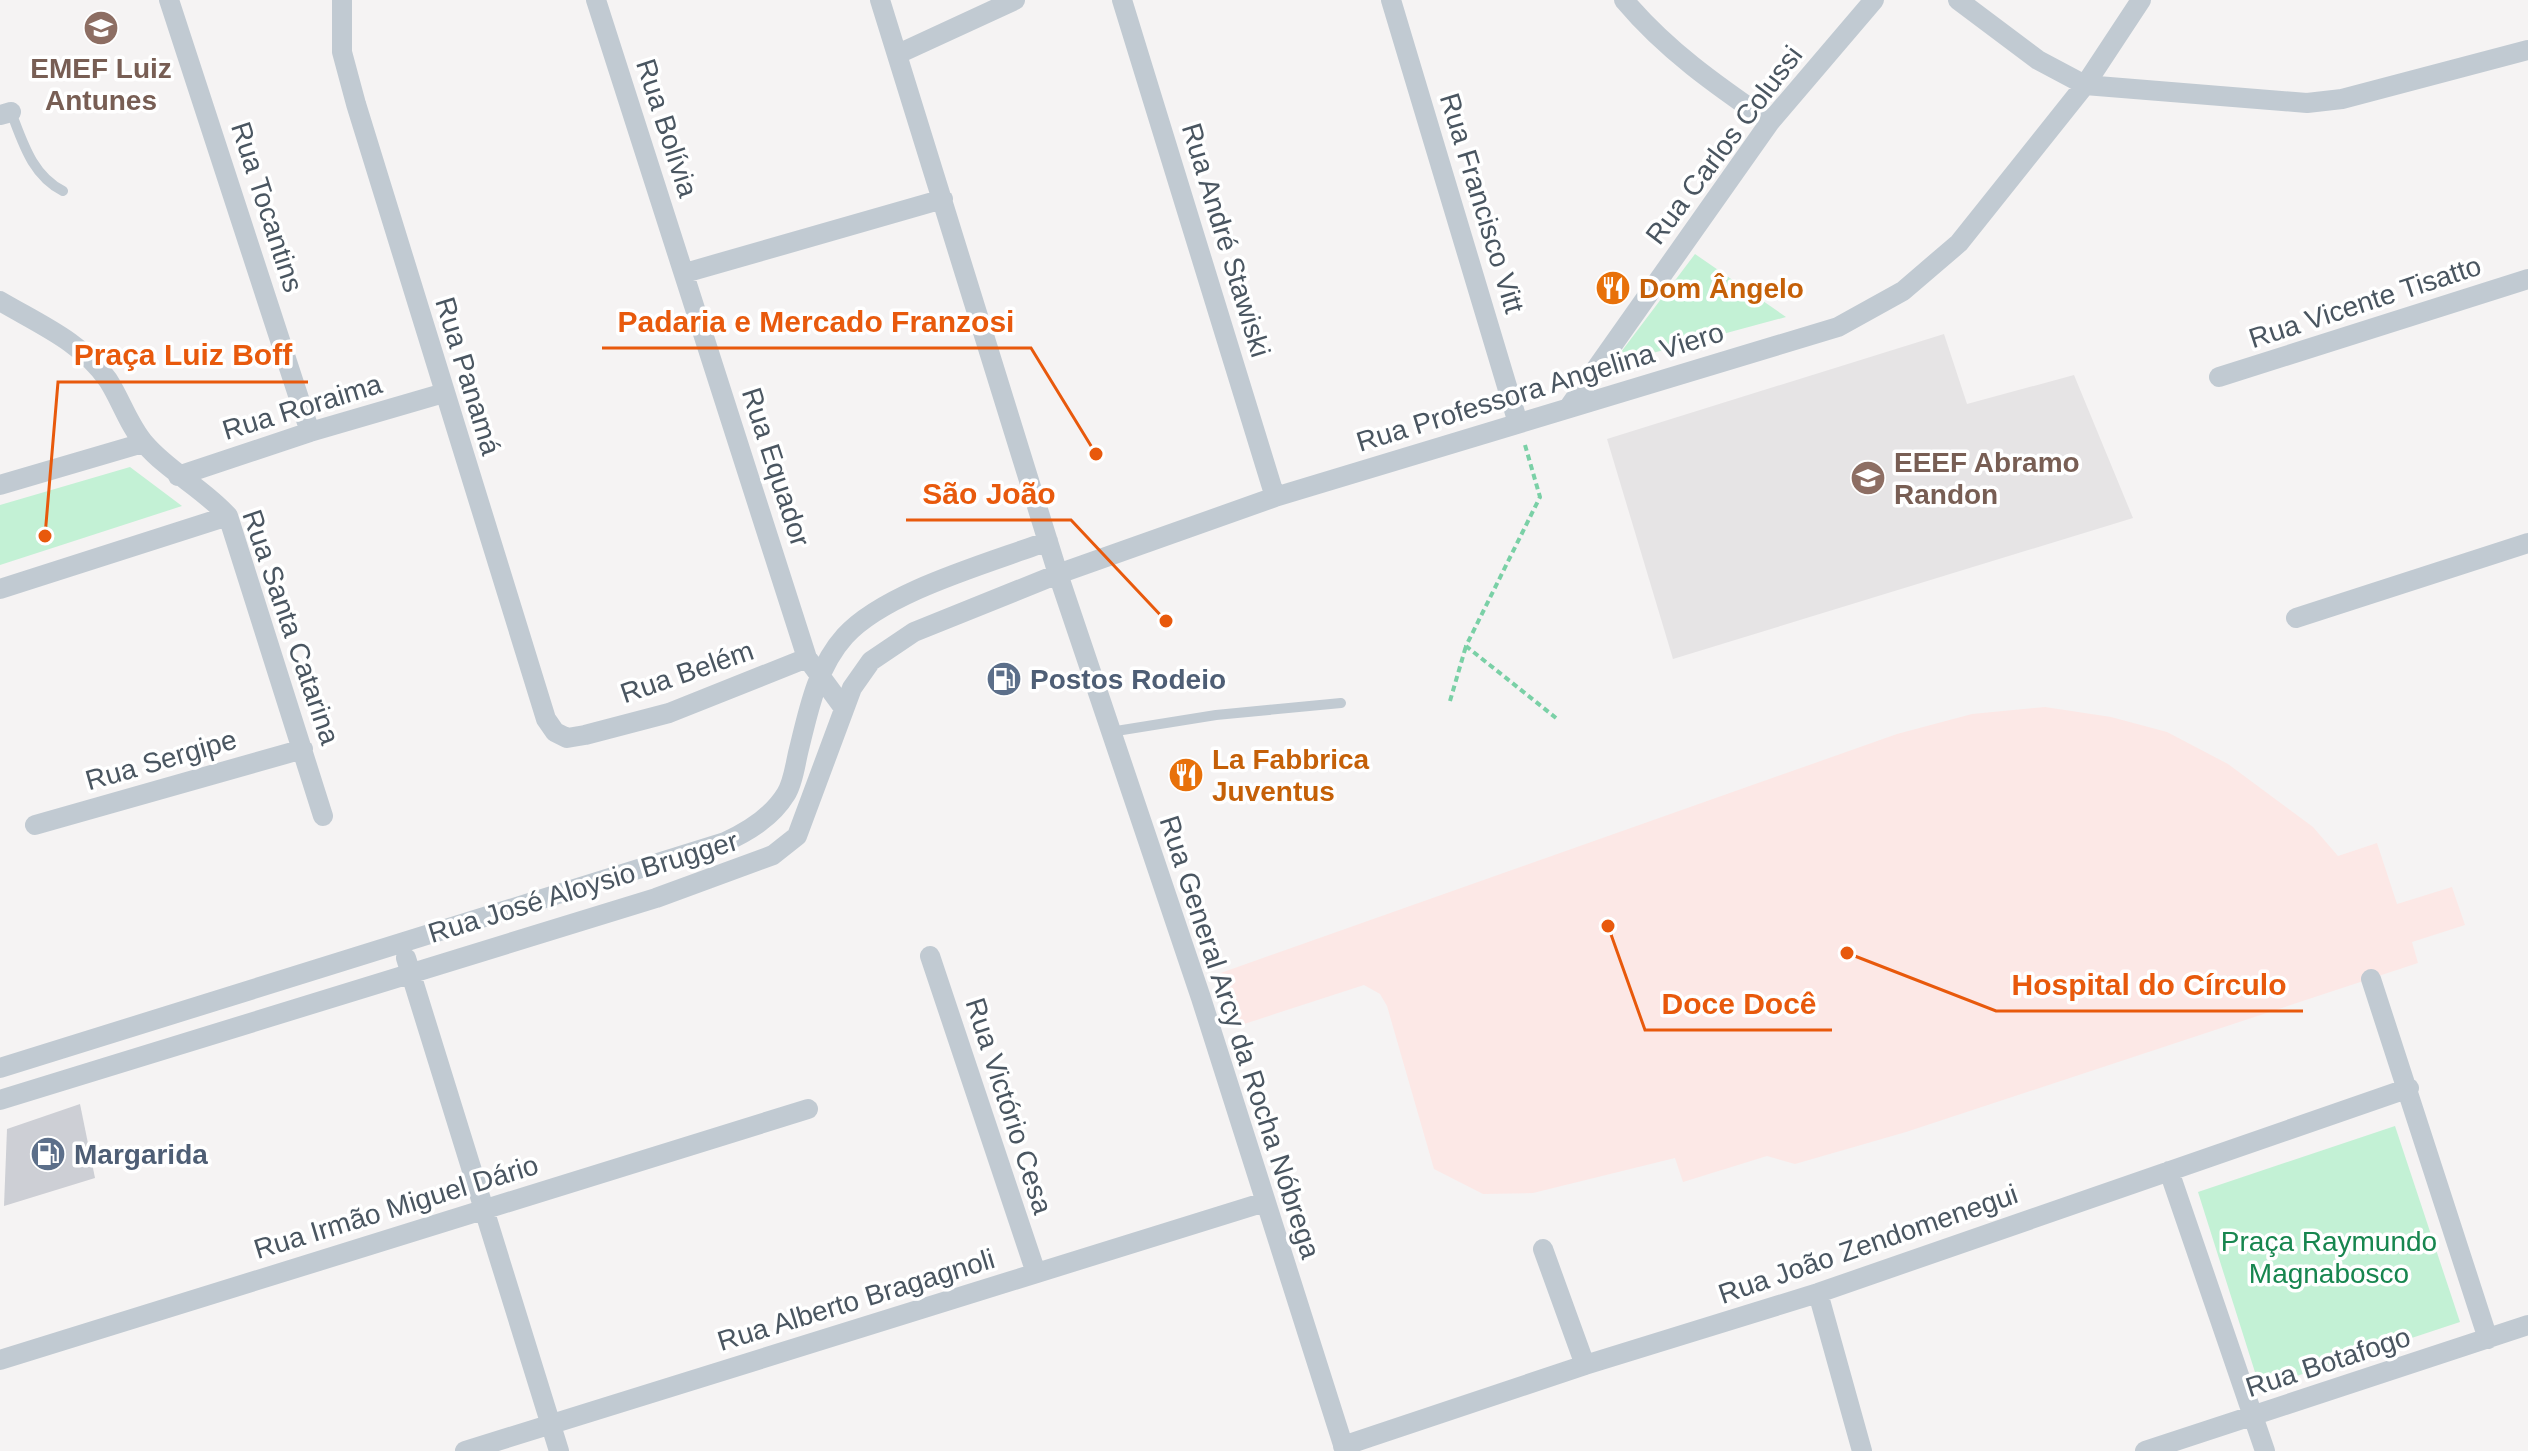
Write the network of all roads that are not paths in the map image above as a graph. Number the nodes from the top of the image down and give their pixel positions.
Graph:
1 (169, 0) edge
2 (342, 0) edge
3 (596, 0) edge
4 (880, 0) edge
5 (1015, 0) edge
6 (1122, 0) edge
7 (1391, 0) edge
8 (1624, 0) edge
9 (1874, 0) edge
10 (1958, 0) edge
11 (2141, 0) edge
12 (2528, 50) edge
13 (898, 54) junction
14 (2085, 85) junction
15 (6, 114) edge
16 (1770, 122) junction
17 (63, 191) dead end
18 (943, 199) junction
19 (685, 273) junction
20 (2528, 279) edge
21 (0, 301) edge
22 (2219, 377) dead end
23 (444, 393) junction
24 (1569, 407) junction
25 (1518, 423) junction
26 (310, 432) junction
27 (143, 443) junction
28 (178, 476) junction
29 (0, 485) edge
30 (1275, 497) junction
31 (228, 516) junction
32 (1048, 541) junction
33 (2528, 543) edge
34 (1058, 574) junction
35 (0, 589) edge
36 (896, 600) junction
37 (2296, 618) dead end
38 (914, 632) junction
39 (807, 658) junction
40 (818, 677) junction
41 (1341, 703) dead end
42 (843, 707) junction
43 (1110, 732) junction
44 (585, 735) joint
45 (303, 749) junction
46 (788, 792) junction
47 (813, 801) junction
48 (323, 816) dead end
49 (35, 825) dead end
50 (725, 842) junction
51 (647, 866) junction
52 (736, 871) junction
53 (656, 898) junction
54 (401, 943) junction
55 (930, 956) dead end
56 (410, 971) junction
57 (2371, 979) dead end
58 (0, 1068) edge
59 (2409, 1088) junction
60 (0, 1100) edge
61 (808, 1109) dead end
62 (2169, 1171) junction
63 (1265, 1202) junction
64 (481, 1209) junction
65 (1543, 1249) dead end
66 (1036, 1273) junction
67 (1818, 1293) junction
68 (2528, 1325) edge
69 (2488, 1339) junction
70 (0, 1360) edge
71 (1585, 1365) junction
72 (2252, 1416) junction
73 (551, 1424) junction
74 (1344, 1449) edge
75 (465, 1451) edge
76 (559, 1451) edge
77 (1862, 1451) edge
78 (2145, 1451) edge
79 (2265, 1451) edge

1 - 26 street, Rua Tocantins
2 - 23 street, Rua Panamá
3 - 19 street, Rua Bolívia
4 - 13 street, Rua General Arcy da Rocha Nóbrega
5 - 13 street
6 - 30 street, Rua André Stawiski
7 - 25 street, Rua Francisco Vitt
8 - 16 street
9 - 16 street, Rua Carlos Colussi
10 - 14 street
11 - 14 street, Rua Professora Angelina Viero
12 - 14 street
13 - 18 street, Rua General Arcy da Rocha Nóbrega
14 - 24 street, Rua Professora Angelina Viero
15 - 17 lane
16 - 24 street, Rua Carlos Colussi
18 - 19 street
18 - 32 street, Rua General Arcy da Rocha Nóbrega
19 - 39 street, Rua Equador
20 - 22 street, Rua Vicente Tisatto
21 - 27 street, Rua Santa Catarina
23 - 26 street, Rua Roraima
23 - 44 street, Rua Panamá
24 - 25 street, Rua Professora Angelina Viero
25 - 30 street, Rua Professora Angelina Viero
26 - 28 street, Rua Roraima
27 - 28 street, Rua Santa Catarina
27 - 29 street
28 - 31 street, Rua Santa Catarina
30 - 34 street, Rua Professora Angelina Viero
31 - 35 street
31 - 45 street, Rua Santa Catarina
32 - 34 street, Rua General Arcy da Rocha Nóbrega
32 - 36 street, Rua José Aloysio Brugger
33 - 37 street
34 - 38 street, Rua José Aloysio Brugger
34 - 43 street, Rua General Arcy da Rocha Nóbrega
36 - 38 street
36 - 40 street, Rua José Aloysio Brugger
38 - 42 street, Rua José Aloysio Brugger
39 - 40 street, Rua Equador
39 - 44 street, Rua Belém
40 - 42 street, Rua Equador
40 - 46 street, Rua José Aloysio Brugger
41 - 43 lane
42 - 47 street, Rua José Aloysio Brugger
43 - 63 street, Rua General Arcy da Rocha Nóbrega
45 - 48 street, Rua Santa Catarina
45 - 49 street, Rua Sergipe
46 - 47 street
46 - 50 street, Rua José Aloysio Brugger
47 - 52 street, Rua José Aloysio Brugger
50 - 51 street, Rua José Aloysio Brugger
50 - 52 street
51 - 53 street
51 - 54 street, Rua José Aloysio Brugger
52 - 53 street, Rua José Aloysio Brugger
53 - 56 street, Rua José Aloysio Brugger
54 - 56 street
54 - 58 street, Rua José Aloysio Brugger
55 - 66 street, Rua Victório Cesa
56 - 60 street, Rua José Aloysio Brugger
56 - 64 street
57 - 59 street
59 - 62 street, Rua João Zendomenegui
59 - 69 street
61 - 64 street, Rua Irmão Miguel Dário
62 - 67 street, Rua João Zendomenegui
62 - 72 street
63 - 66 street, Rua Alberto Bragagnoli
63 - 74 street, Rua General Arcy da Rocha Nóbrega
64 - 70 street, Rua Irmão Miguel Dário
64 - 73 street
65 - 71 street
66 - 73 street, Rua Alberto Bragagnoli
67 - 71 street, Rua João Zendomenegui
67 - 77 street
68 - 69 street, Rua Botafogo
69 - 72 street, Rua Botafogo
71 - 74 street, Rua João Zendomenegui
72 - 78 street, Rua Botafogo
72 - 79 street
73 - 75 street, Rua Alberto Bragagnoli
73 - 76 street

